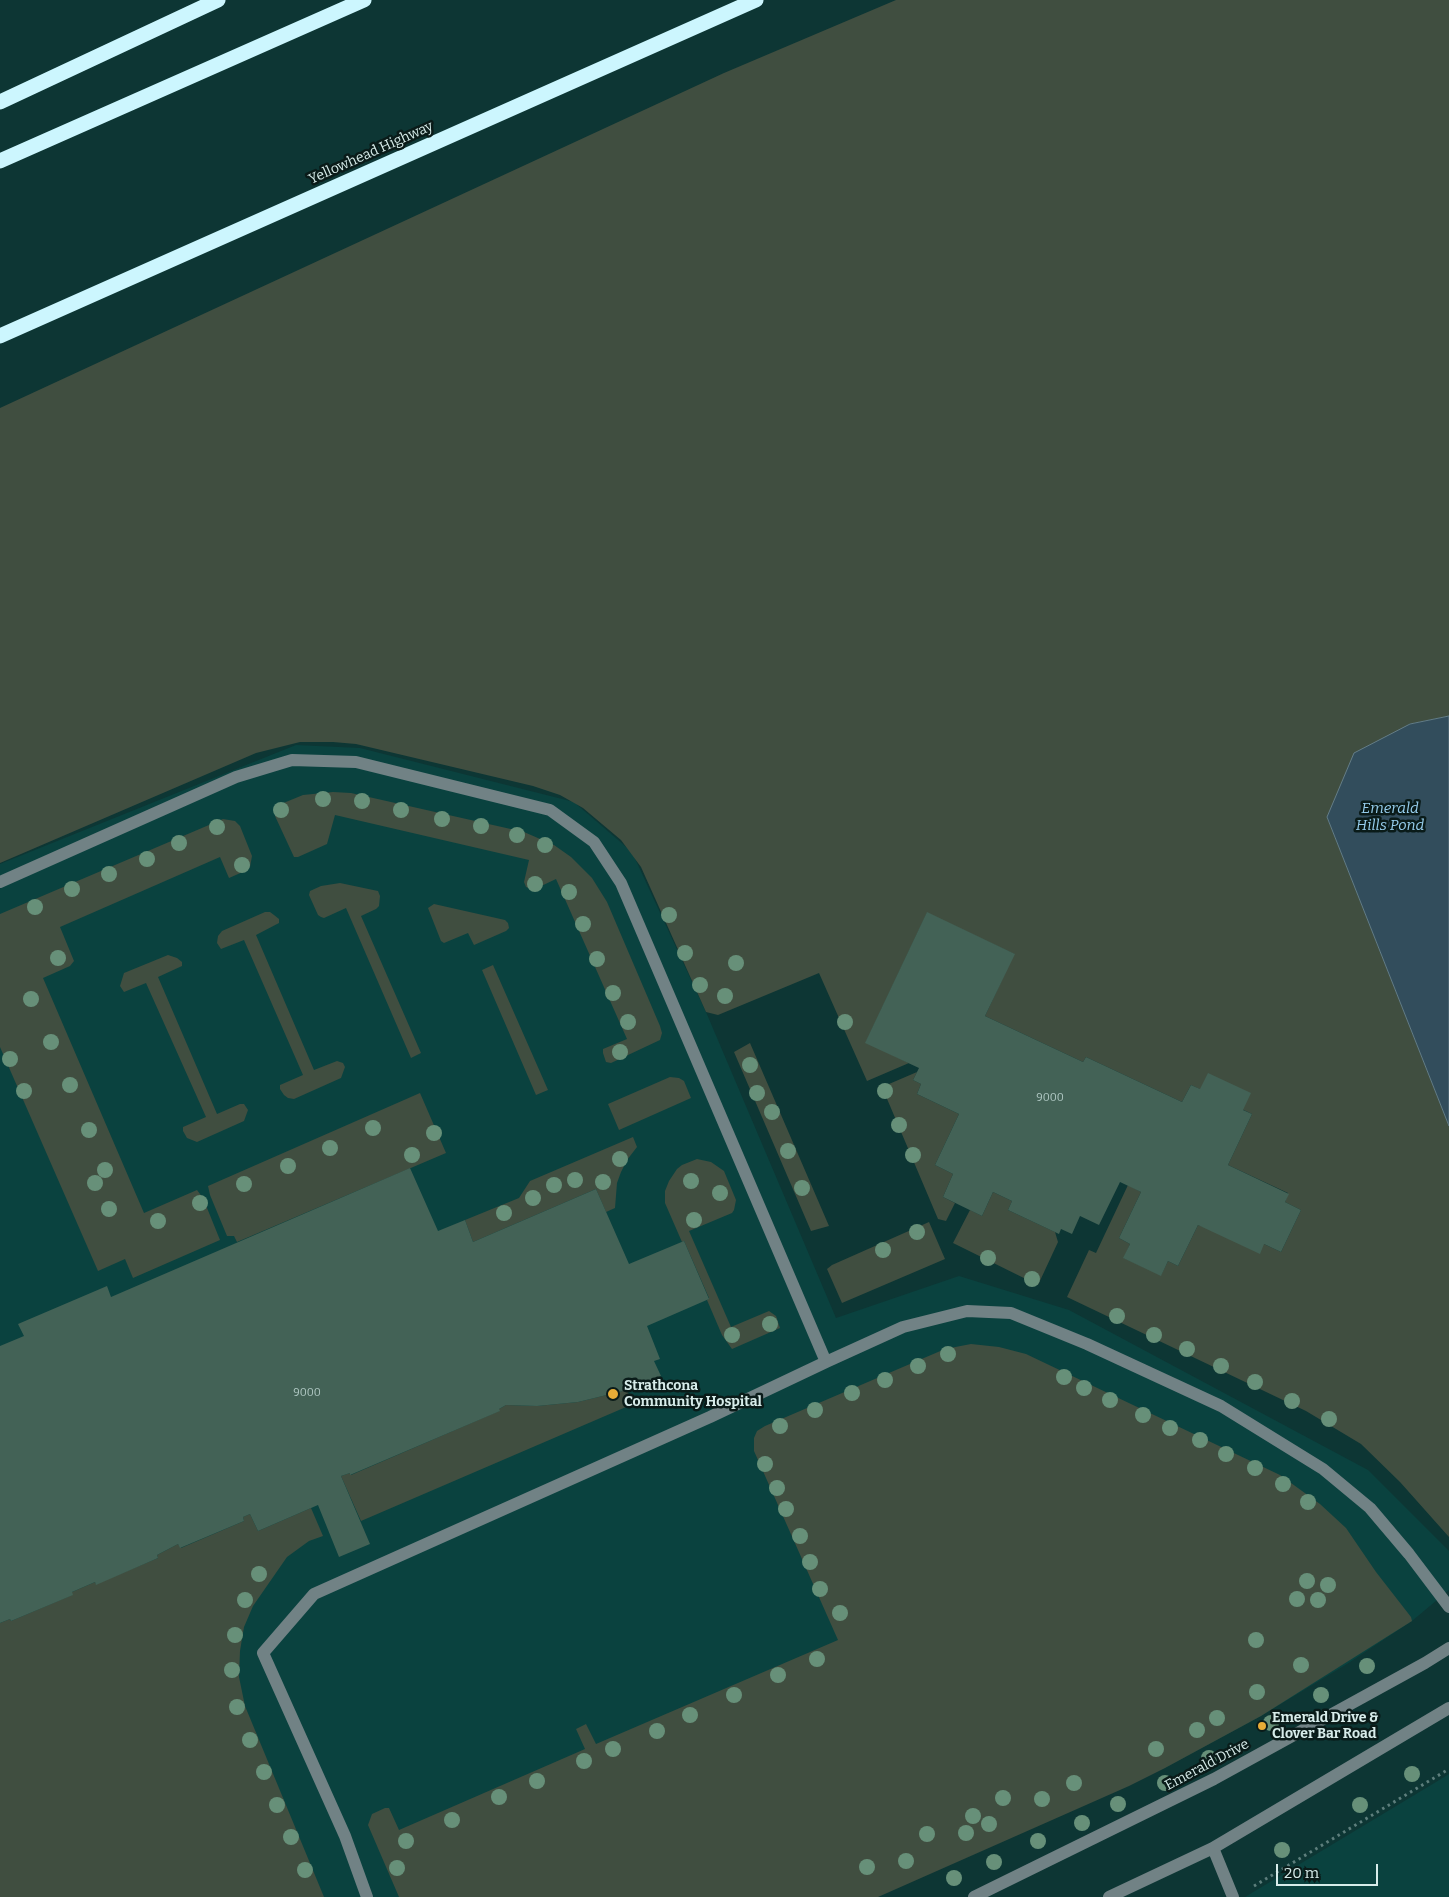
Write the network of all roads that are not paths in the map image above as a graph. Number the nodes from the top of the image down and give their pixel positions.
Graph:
1 (218, 0) edge
2 (364, 0) edge
3 (756, 0) edge
4 (0, 102) edge
5 (0, 161) edge
6 (0, 336) edge
7 (0, 882) edge
8 (826, 1362) junction
9 (1449, 1607) edge
10 (1449, 1648) edge
11 (1449, 1708) edge
12 (1213, 1848) junction
13 (367, 1897) edge
14 (974, 1897) edge
15 (1109, 1897) edge
16 (1233, 1897) edge

1 - 4 highway
2 - 5 highway
3 - 6 highway, Yellowhead Highway
7 - 8 street
8 - 9 street
8 - 13 street
10 - 14 street, Emerald Drive
11 - 12 street
12 - 15 street
12 - 16 street

